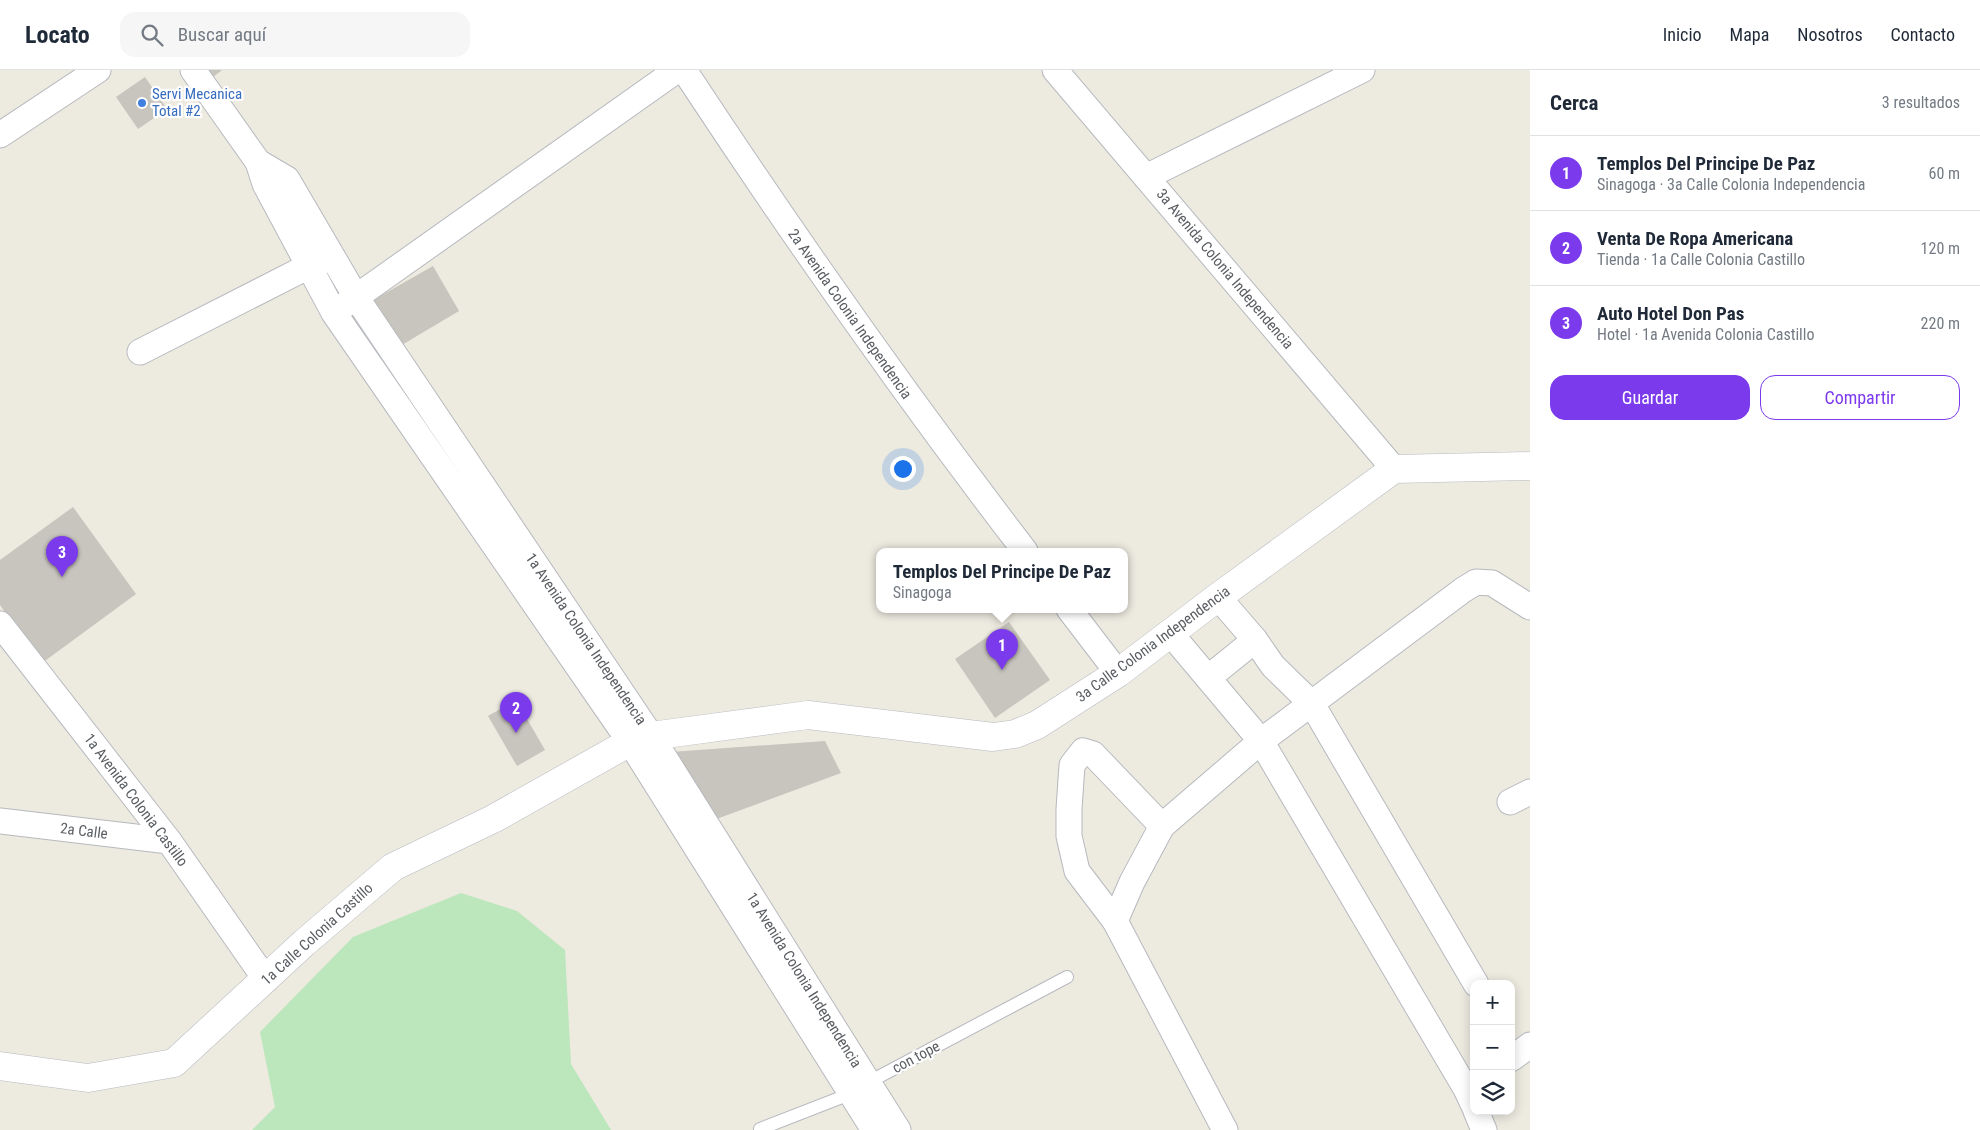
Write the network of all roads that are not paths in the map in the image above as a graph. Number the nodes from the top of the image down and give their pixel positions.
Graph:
1 (98, 70) edge
2 (193, 70) edge
3 (677, 70) edge
4 (684, 70) edge
5 (1055, 70) edge
6 (1362, 70) edge
7 (0, 135) edge
8 (258, 162) junction
9 (1146, 176) junction
10 (332, 258) junction
11 (309, 266) junction
12 (356, 297) junction
13 (334, 313) junction
14 (140, 352) dead end
15 (1530, 466) edge
16 (1394, 469) junction
17 (1023, 548) edge
18 (1218, 597) junction
19 (1530, 607) edge
20 (1072, 613) edge
21 (0, 624) edge
22 (1171, 634) junction
23 (1255, 640) junction
24 (1118, 673) junction
25 (1208, 678) junction
26 (1312, 704) junction
27 (641, 739) junction
28 (1261, 741) junction
29 (0, 821) edge
30 (1162, 826) junction
31 (169, 841) junction
32 (1115, 921) junction
33 (1067, 977) dead end
34 (266, 980) junction
35 (1474, 980) edge
36 (0, 1066) edge
37 (859, 1089) junction
38 (1470, 1091) edge
39 (1478, 1115) edge
40 (760, 1129) edge
41 (874, 1130) edge
42 (898, 1130) edge
43 (1225, 1130) edge
44 (1484, 1130) edge

1 - 7 street
2 - 8 street, 1a Avenida Colonia Independencia
3 - 12 street
4 - 17 street, 2a Avenida Colonia Independencia
5 - 9 street, 3a Avenida Colonia Independencia
6 - 9 street
8 - 10 street, 1a Avenida Colonia Independencia
8 - 11 street, 1a Avenida Colonia Independencia
9 - 16 street, 3a Avenida Colonia Independencia
10 - 11 street
10 - 12 street, 1a Avenida Colonia Independencia
11 - 13 street, 1a Avenida Colonia Independencia
11 - 14 street
12 - 13 street
12 - 27 street, 1a Avenida Colonia Independencia
13 - 27 street, 1a Avenida Colonia Independencia
15 - 16 street
16 - 18 street, 3a Calle Colonia Independencia
18 - 22 street, 3a Calle Colonia Independencia
18 - 23 street
19 - 26 street
20 - 24 street
21 - 31 street, 1a Avenida Colonia Castillo
22 - 24 street, 3a Calle Colonia Independencia
22 - 25 street
23 - 25 street
23 - 26 street
24 - 27 street, 3a Calle Colonia Independencia
25 - 28 street
26 - 28 street
26 - 35 street
27 - 34 street, 1a Calle Colonia Castillo
27 - 37 street, 1a Avenida Colonia Independencia
28 - 30 street
28 - 38 street
29 - 31 street, 2a Calle
30 - 32 street
30 - 32 street
31 - 34 street, 1a Avenida Colonia Castillo
32 - 43 street
33 - 37 lane, con tope
34 - 36 street, 1a Calle Colonia Castillo
37 - 40 lane, con tope
37 - 41 street, 1a Avenida Colonia Independencia
37 - 42 street, 1a Avenida Colonia Independencia
39 - 44 street

